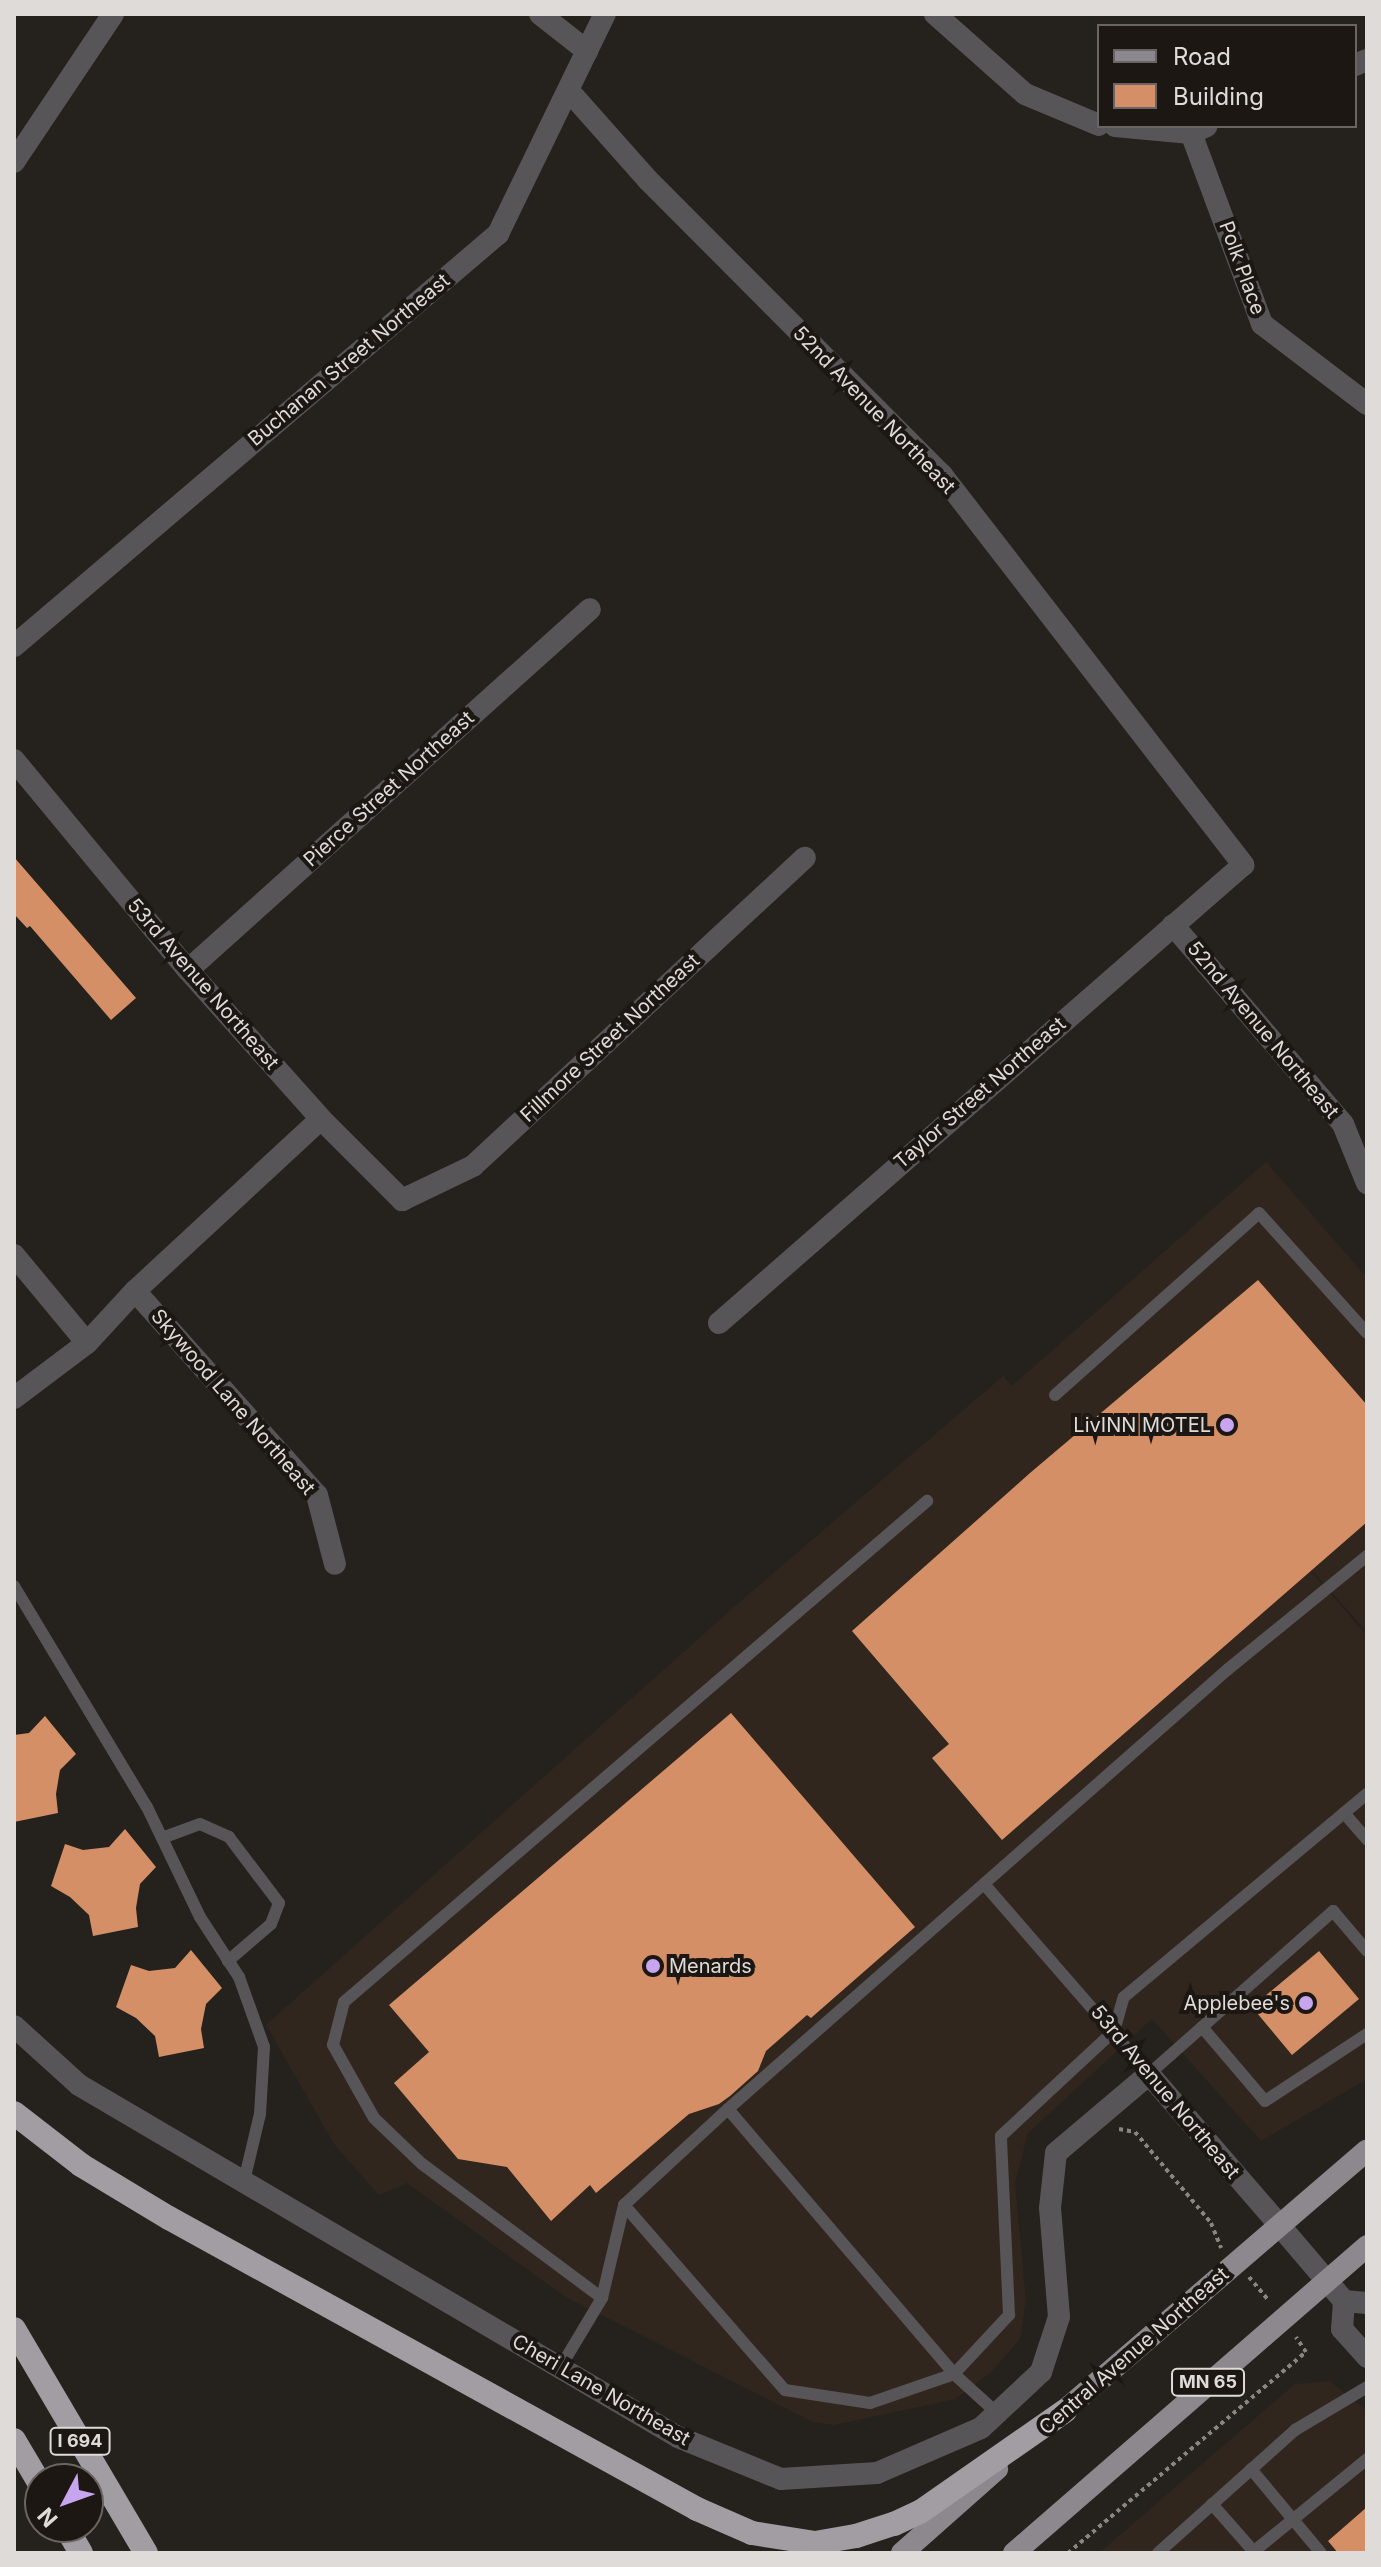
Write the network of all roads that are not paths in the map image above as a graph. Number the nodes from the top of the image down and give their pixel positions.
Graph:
1 (113, 14) edge
2 (540, 14) edge
3 (605, 14) edge
4 (935, 14) edge
5 (587, 51) junction
6 (569, 91) junction
7 (1097, 124) edge
8 (1171, 128) edge
9 (1199, 129) edge
10 (14, 162) edge
11 (1367, 404) edge
12 (590, 609) dead end
13 (14, 646) edge
14 (14, 760) edge
15 (805, 858) dead end
16 (1243, 865) joint
17 (1173, 925) junction
18 (188, 970) junction
19 (321, 1119) junction
20 (1367, 1183) edge
21 (402, 1200) joint
22 (14, 1255) edge
23 (135, 1291) junction
24 (719, 1323) dead end
25 (1367, 1333) edge
26 (87, 1343) junction
27 (1055, 1395) dead end
28 (14, 1398) edge
29 (927, 1501) dead end
30 (1367, 1556) edge
31 (335, 1564) dead end
32 (14, 1586) edge
33 (1367, 1794) edge
34 (1344, 1813) junction
35 (162, 1838) junction
36 (1367, 1839) edge
37 (984, 1884) junction
38 (1367, 1951) edge
39 (228, 1961) junction
40 (14, 2026) edge
41 (1202, 2027) junction
42 (1114, 2031) junction
43 (1367, 2034) edge
44 (1149, 2074) junction
45 (728, 2109) junction
46 (14, 2113) edge
47 (1367, 2150) edge
48 (244, 2181) junction
49 (624, 2205) junction
50 (1280, 2226) junction
51 (1367, 2246) edge
52 (1326, 2281) junction
53 (602, 2298) junction
54 (1344, 2301) junction
55 (1367, 2303) edge
56 (14, 2329) edge
57 (1367, 2357) edge
58 (560, 2368) junction
59 (954, 2374) junction
60 (1367, 2387) edge
61 (1065, 2411) junction
62 (997, 2413) junction
63 (14, 2440) edge
64 (1367, 2459) edge
65 (28, 2463) edge
66 (1251, 2469) junction
67 (1212, 2504) junction
68 (1293, 2519) junction
69 (1254, 2552) edge
70 (147, 2553) edge
71 (902, 2553) edge
72 (1014, 2553) edge
73 (1158, 2553) edge
74 (1321, 2553) edge

1 - 10 street
2 - 5 street
3 - 5 street, Buchanan Street Northeast
4 - 7 street
5 - 6 street, Buchanan Street Northeast
6 - 13 street, Buchanan Street Northeast
6 - 16 street, 52nd Avenue Northeast
8 - 9 street
9 - 11 street, Polk Place
12 - 18 street, Pierce Street Northeast
14 - 18 street, 53rd Avenue Northeast
15 - 21 street, Fillmore Street Northeast
16 - 17 street, Taylor Street Northeast
17 - 20 street, 52nd Avenue Northeast
17 - 24 street, Taylor Street Northeast
18 - 19 street, 53rd Avenue Northeast
19 - 21 street, 53rd Avenue Northeast
19 - 23 street
22 - 26 street
23 - 26 street
23 - 31 street, Skywood Lane Northeast
25 - 27 lane
26 - 28 street
29 - 53 lane
30 - 37 lane
32 - 35 lane
33 - 34 lane
34 - 36 lane
34 - 42 lane
35 - 39 lane
35 - 39 lane
37 - 42 lane, 53rd Avenue Northeast
37 - 45 lane
38 - 41 lane
39 - 48 lane
40 - 48 street, Cheri Lane Northeast
41 - 43 lane
41 - 44 lane
42 - 44 lane, 53rd Avenue Northeast
42 - 59 lane
44 - 50 street, 53rd Avenue Northeast
44 - 62 street, Cheri Lane Northeast
45 - 49 lane
45 - 59 lane
46 - 61 highway
47 - 50 main road, Central Avenue Northeast
48 - 58 street, Cheri Lane Northeast
49 - 53 lane
49 - 59 lane
50 - 52 street, 53rd Avenue Northeast
50 - 61 main road, Central Avenue Northeast
51 - 52 main road, MN 65
52 - 54 street, 53rd Avenue Northeast
52 - 72 main road, MN 65
53 - 58 lane
54 - 55 street
54 - 57 street
56 - 70 highway, I 694
58 - 62 street, Cheri Lane Northeast
59 - 62 lane
60 - 66 lane
61 - 71 main road, Central Avenue Northeast
63 - 65 highway, I 694
64 - 68 lane
66 - 67 lane
66 - 68 lane
67 - 69 lane
67 - 73 lane
68 - 69 lane
68 - 74 lane

